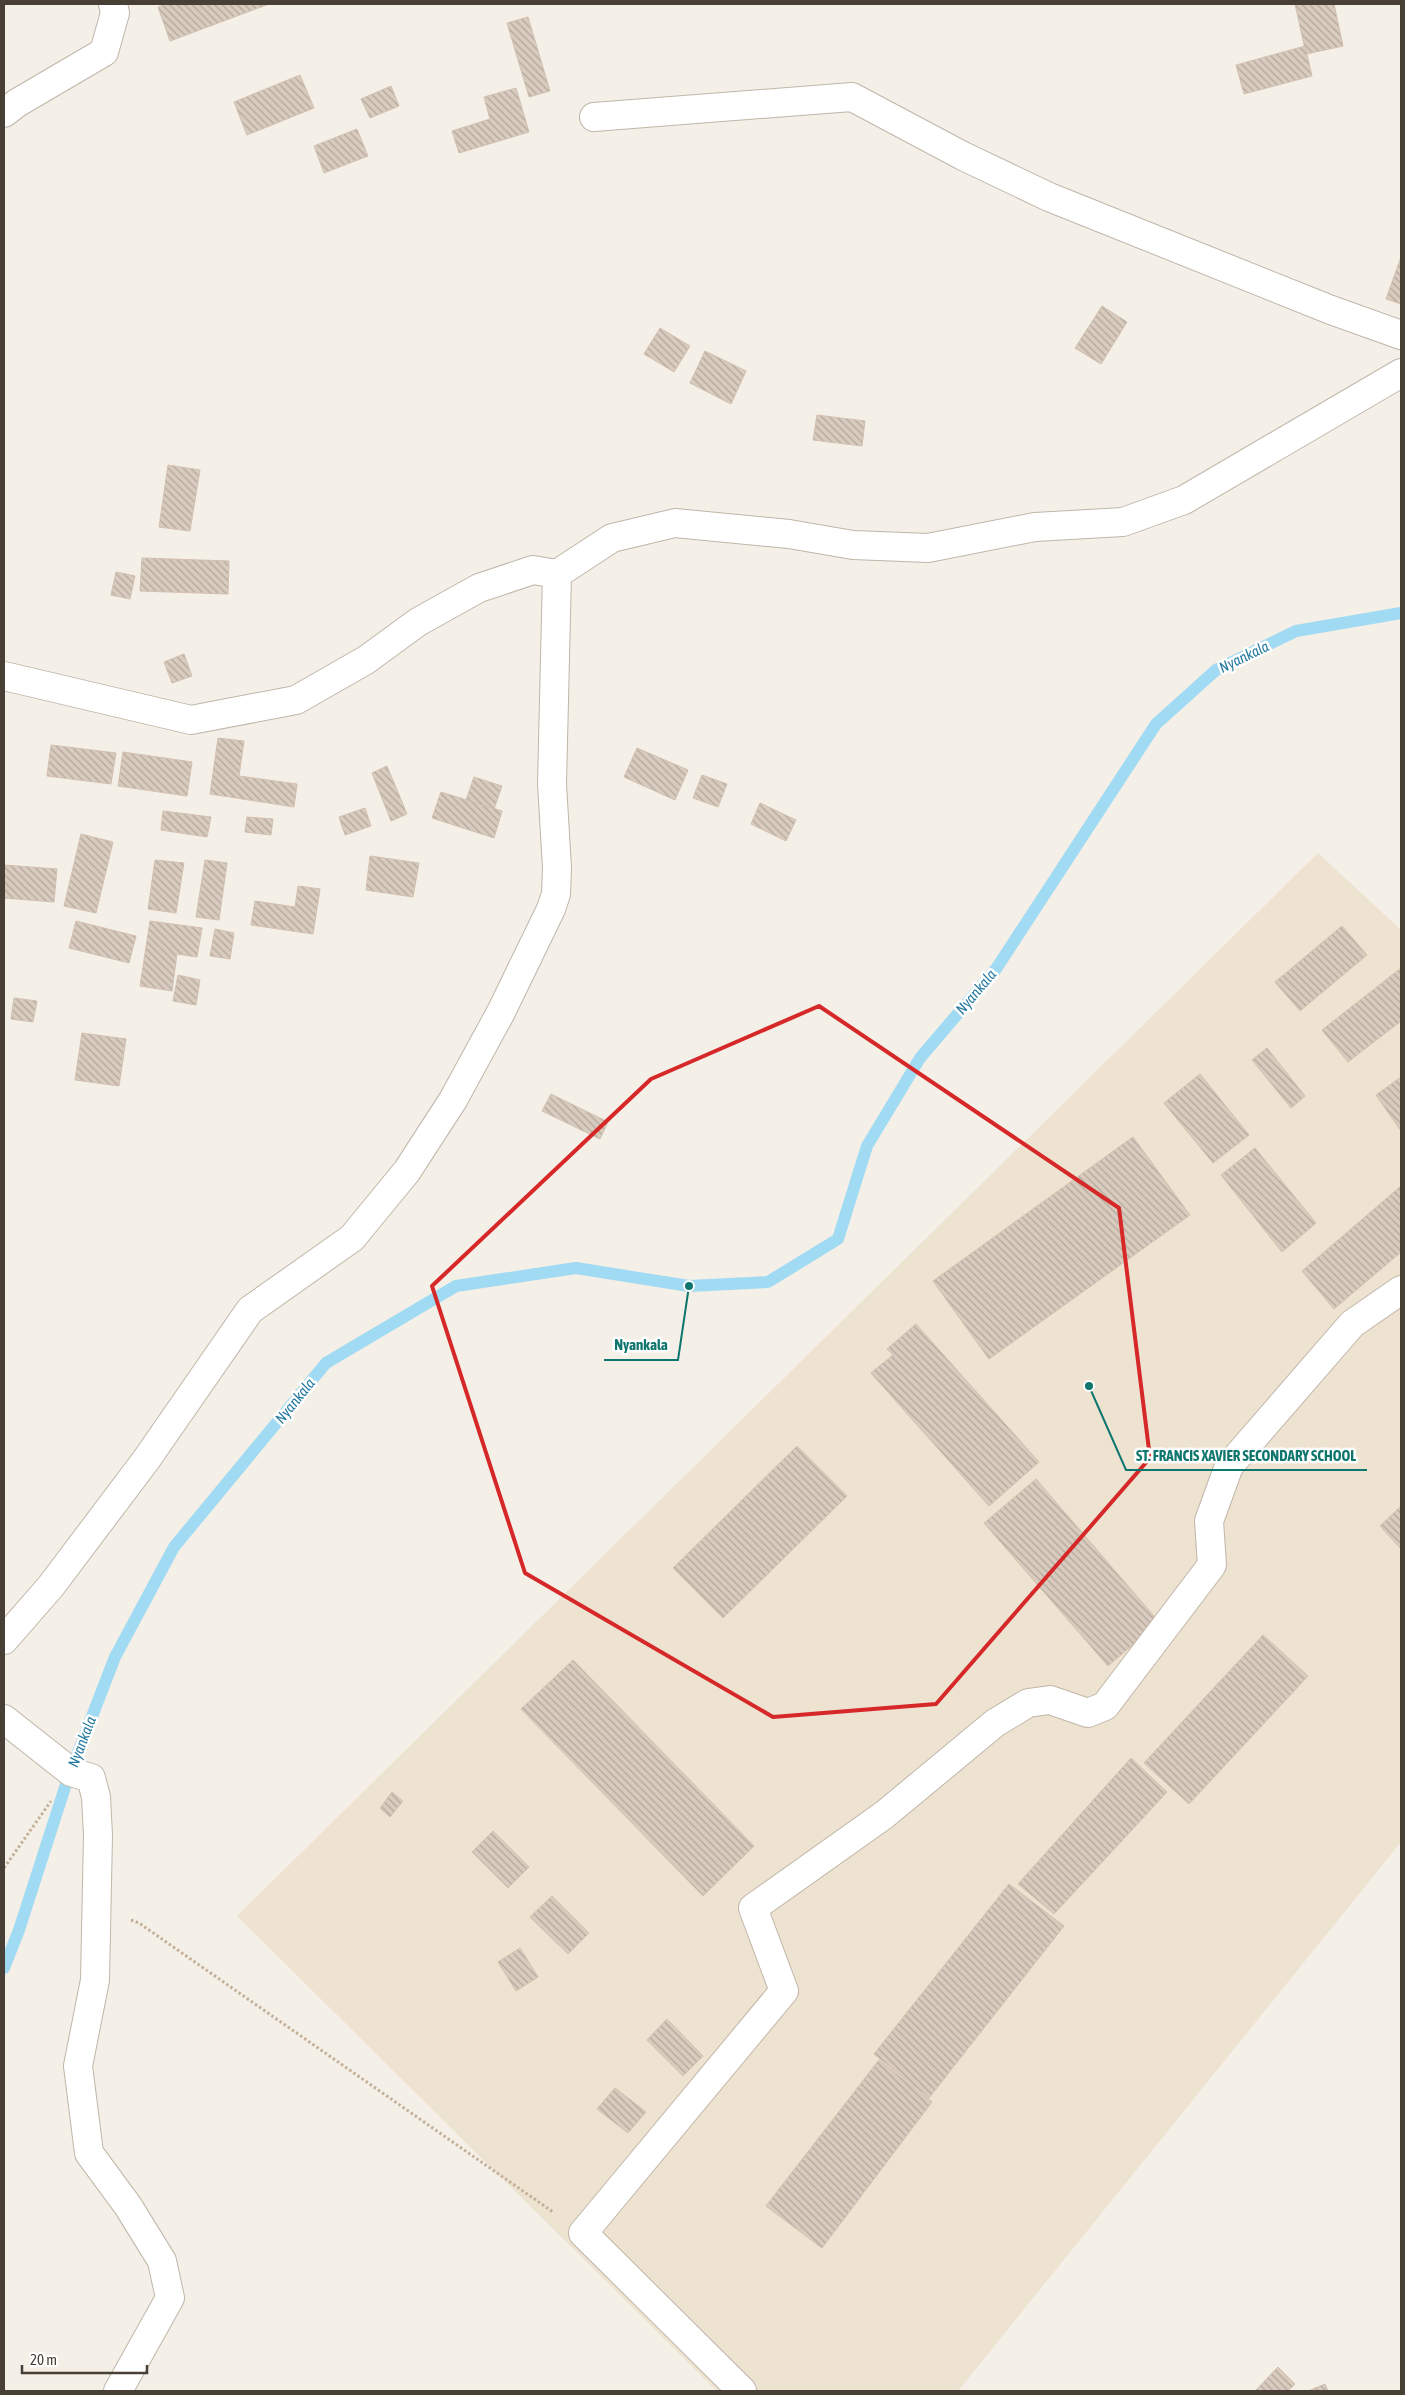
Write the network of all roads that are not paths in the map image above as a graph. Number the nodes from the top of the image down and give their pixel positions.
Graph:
1 (113, 4) edge
2 (4, 113) edge
3 (594, 117) dead end
4 (1401, 335) edge
5 (1401, 373) edge
6 (557, 574) junction
7 (4, 676) edge
8 (1401, 1290) edge
9 (4, 1640) edge
10 (4, 1719) edge
11 (118, 2391) edge
12 (742, 2391) edge

1 - 2 street
3 - 4 street
5 - 6 street
6 - 7 street
6 - 9 street
8 - 12 street
10 - 11 street

